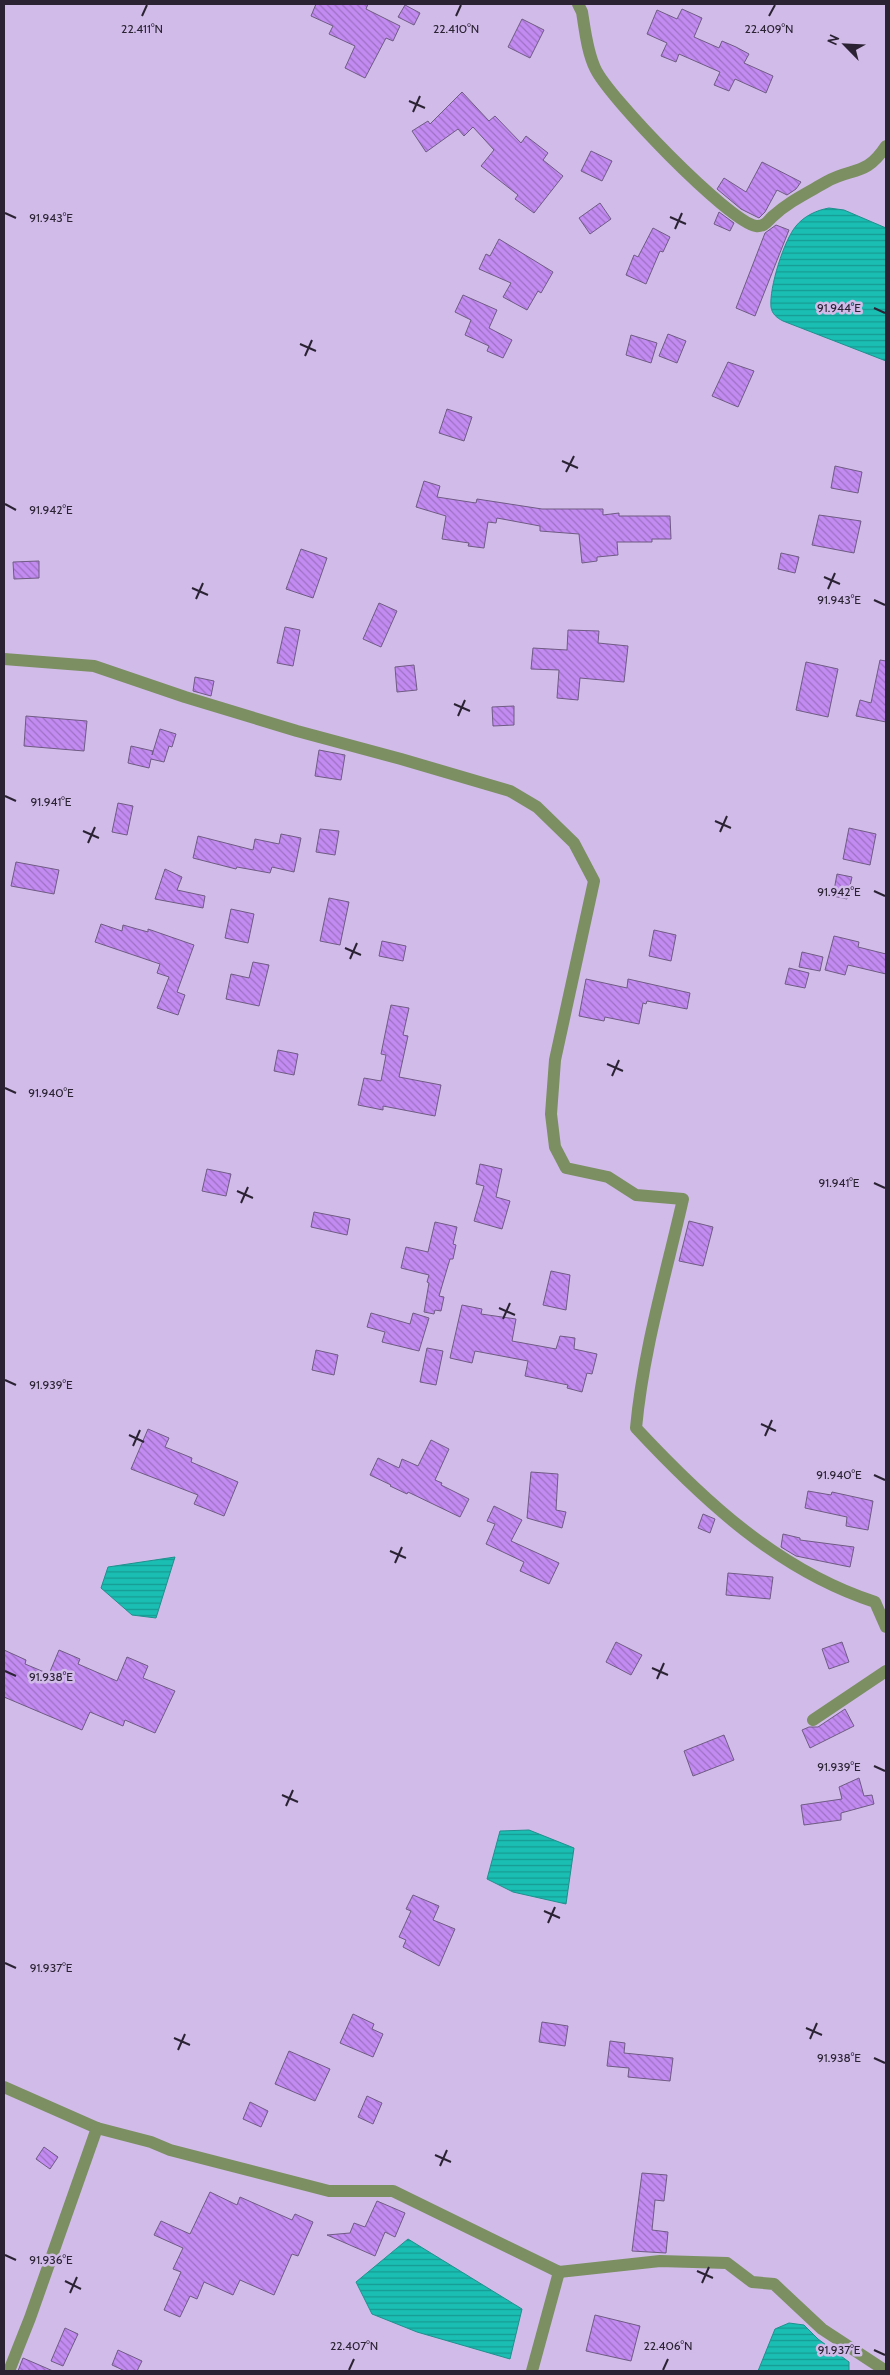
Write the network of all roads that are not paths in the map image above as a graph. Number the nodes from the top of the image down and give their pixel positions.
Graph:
1 (578, 4) edge
2 (886, 146) edge
3 (4, 659) edge
4 (886, 1627) edge
5 (886, 1671) edge
6 (813, 1720) dead end
7 (4, 2087) edge
8 (97, 2128) junction
9 (559, 2272) junction
10 (8, 2371) edge
11 (532, 2371) edge
12 (886, 2371) edge

1 - 2 street
3 - 4 street
5 - 6 street
7 - 8 street
8 - 9 street
8 - 10 street
9 - 11 street
9 - 12 street

